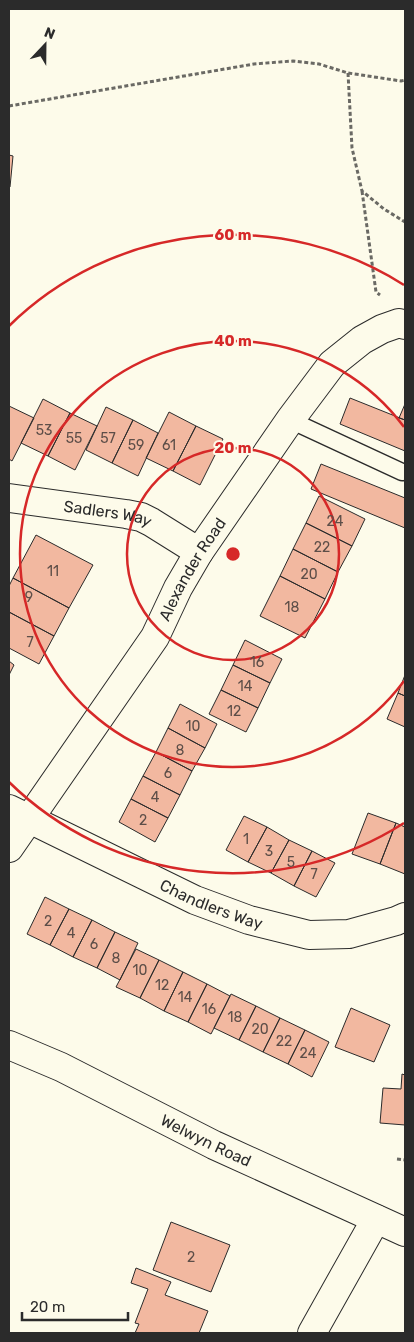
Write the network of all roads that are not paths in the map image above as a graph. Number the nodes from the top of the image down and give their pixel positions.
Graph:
1 (405, 324) edge
2 (290, 420) junction
3 (402, 472) dead end
4 (9, 498) edge
5 (199, 552) junction
6 (18, 814) edge
7 (9, 848) edge
8 (405, 917) edge
9 (9, 1045) edge
10 (376, 1219) junction
11 (405, 1232) edge
12 (312, 1333) edge

1 - 2 street, Alexander Road
2 - 3 lane
2 - 5 street, Alexander Road
4 - 5 street, Sadlers Way
5 - 6 street, Alexander Road
6 - 7 street, Alexander Road
6 - 8 street, Chandlers Way
9 - 10 street, Welwyn Road
10 - 11 street, Welwyn Road
10 - 12 street

